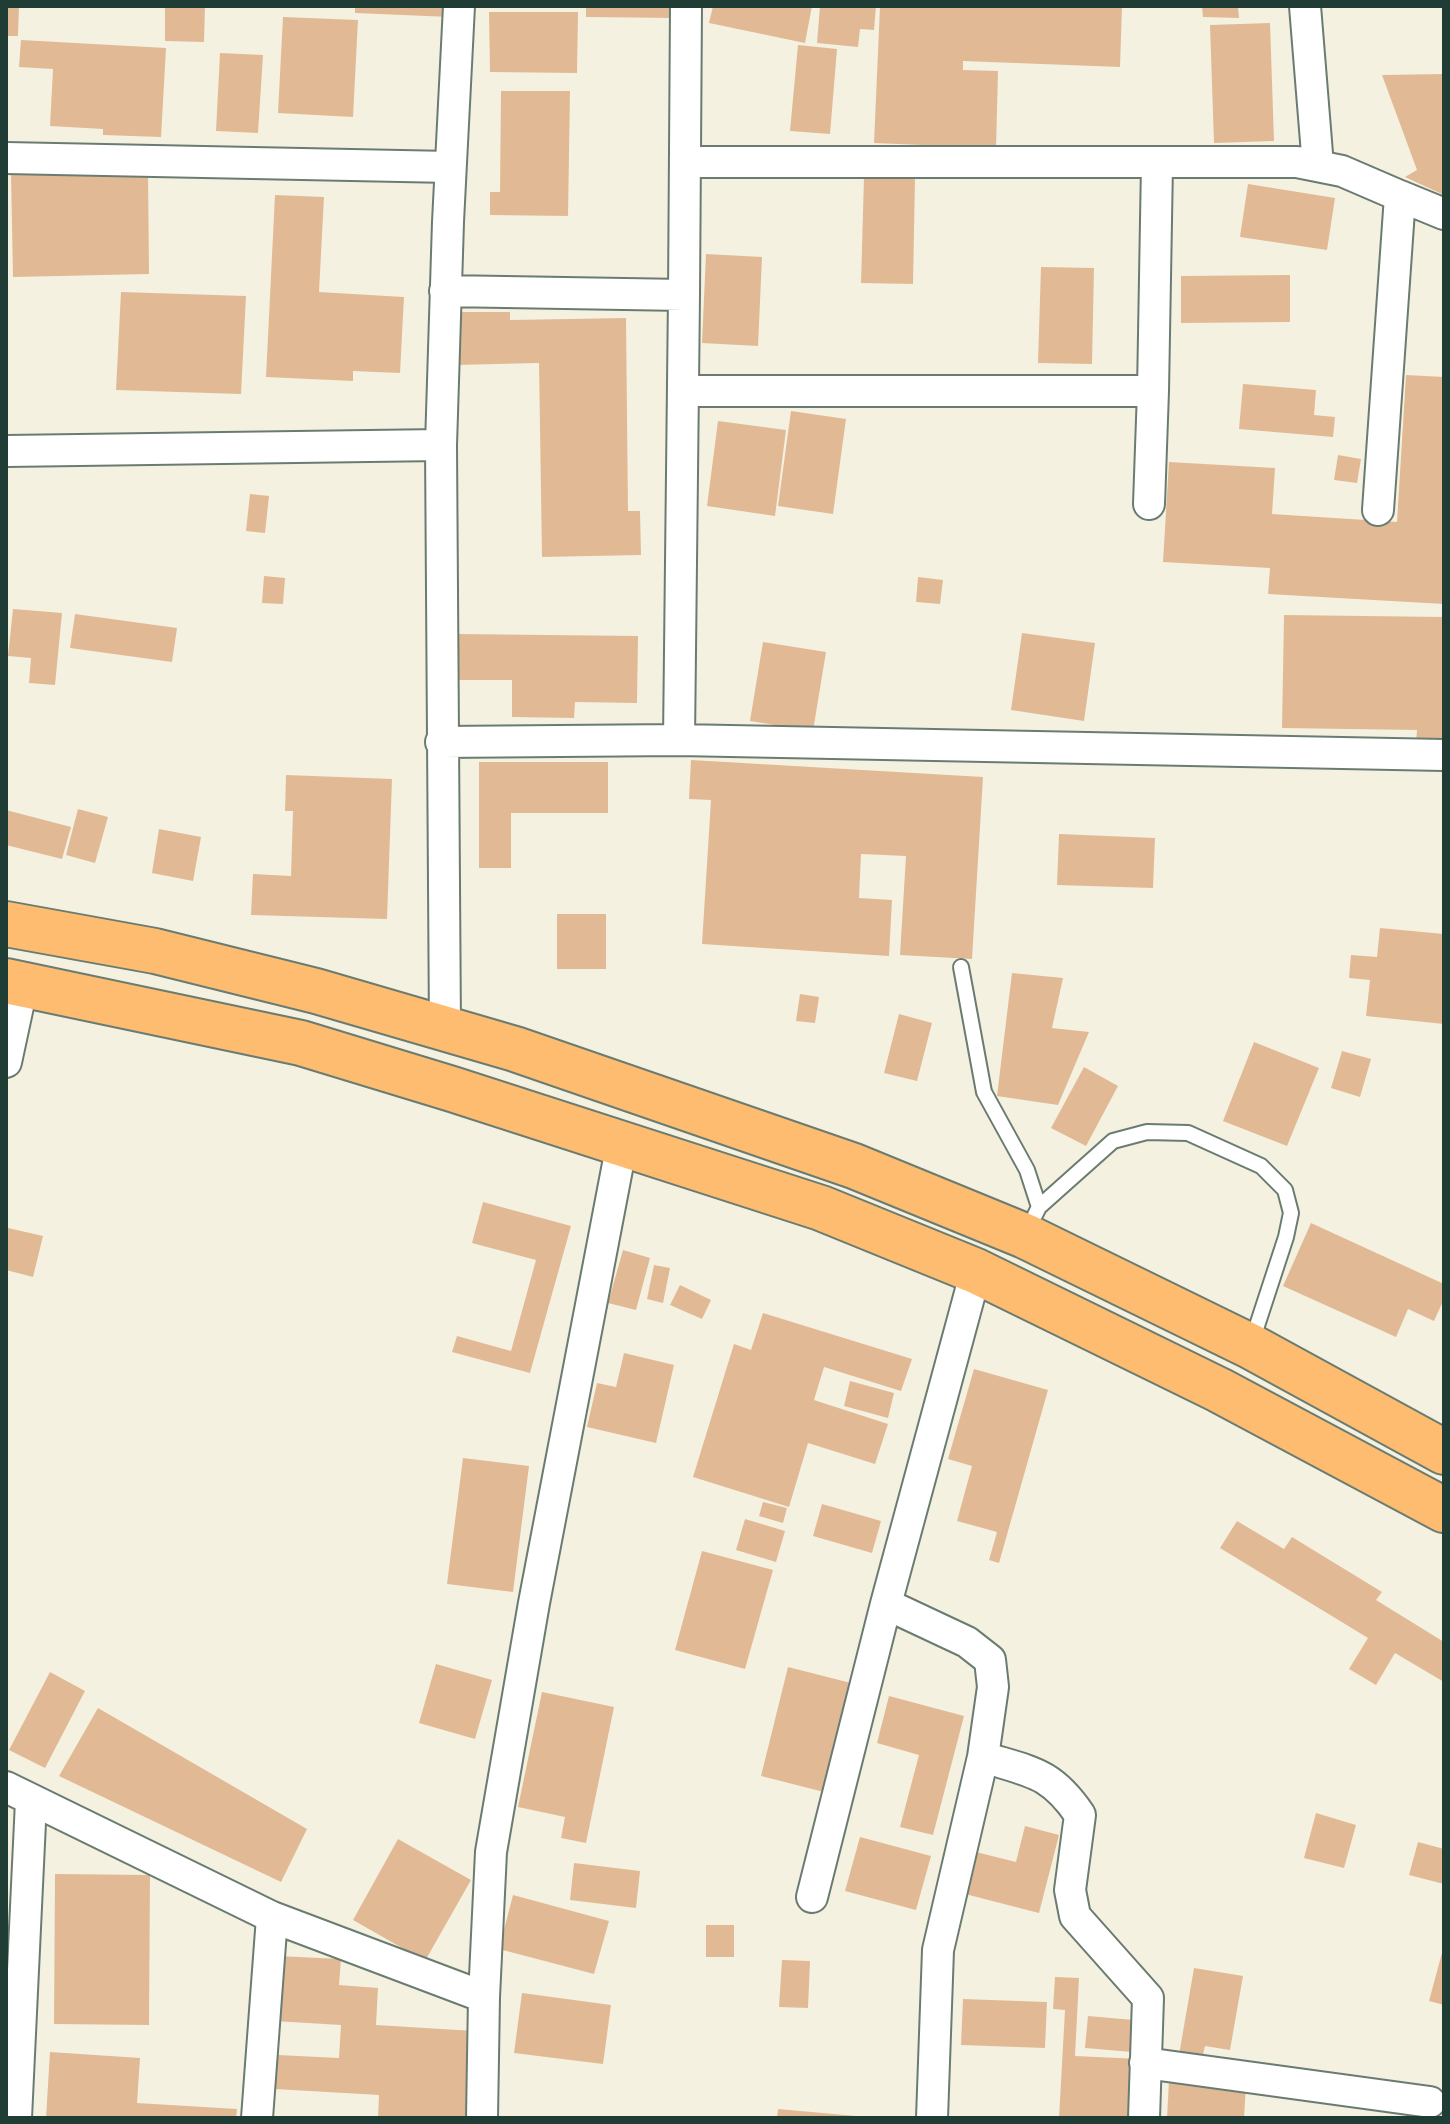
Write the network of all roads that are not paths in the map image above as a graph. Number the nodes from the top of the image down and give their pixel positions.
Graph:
1 (459, 6) edge
2 (686, 6) edge
3 (1305, 6) edge
4 (6, 158) edge
5 (685, 162) junction
6 (1157, 164) junction
7 (1318, 166) junction
8 (450, 167) junction
9 (1400, 196) junction
10 (1444, 214) edge
11 (445, 291) junction
12 (684, 295) junction
13 (683, 391) junction
14 (1153, 391) junction
15 (441, 445) junction
16 (6, 451) edge
17 (1149, 504) dead end
18 (1378, 510) dead end
19 (679, 740) junction
20 (441, 742) junction
21 (1444, 755) edge
22 (6, 924) edge
23 (961, 967) dead end
24 (14, 982) edge
25 (445, 1029) junction
26 (6, 1062) edge
27 (622, 1143) junction
28 (1032, 1222) junction
29 (976, 1271) junction
30 (1250, 1346) junction
31 (1444, 1452) edge
32 (1444, 1510) edge
33 (886, 1604) junction
34 (983, 1757) junction
35 (18, 1794) edge
36 (812, 1897) dead end
37 (272, 1917) junction
38 (484, 1997) junction
39 (1145, 2063) junction
40 (1430, 2102) dead end
41 (16, 2118) edge
42 (257, 2118) edge
43 (482, 2118) edge
44 (932, 2118) edge
45 (1144, 2118) edge

1 - 8 street
2 - 5 street
3 - 7 street
4 - 8 street
5 - 6 street
5 - 12 street
6 - 7 street
6 - 14 street
7 - 9 street
8 - 11 street
9 - 10 street
9 - 18 street
11 - 12 street
11 - 15 street
12 - 13 street
13 - 14 street
13 - 19 street
14 - 17 street
15 - 16 street
15 - 20 street
19 - 20 street
19 - 21 street
20 - 25 street
22 - 25 highway
23 - 28 lane
24 - 26 street
24 - 27 highway
25 - 28 highway
27 - 29 highway
27 - 38 street
28 - 30 highway
28 - 30 lane
29 - 32 highway
29 - 33 street
30 - 31 highway
33 - 34 street
33 - 36 street
34 - 39 street
34 - 44 street
35 - 37 street
35 - 41 street
37 - 38 street
37 - 42 street
38 - 43 street
39 - 40 street
39 - 45 street

